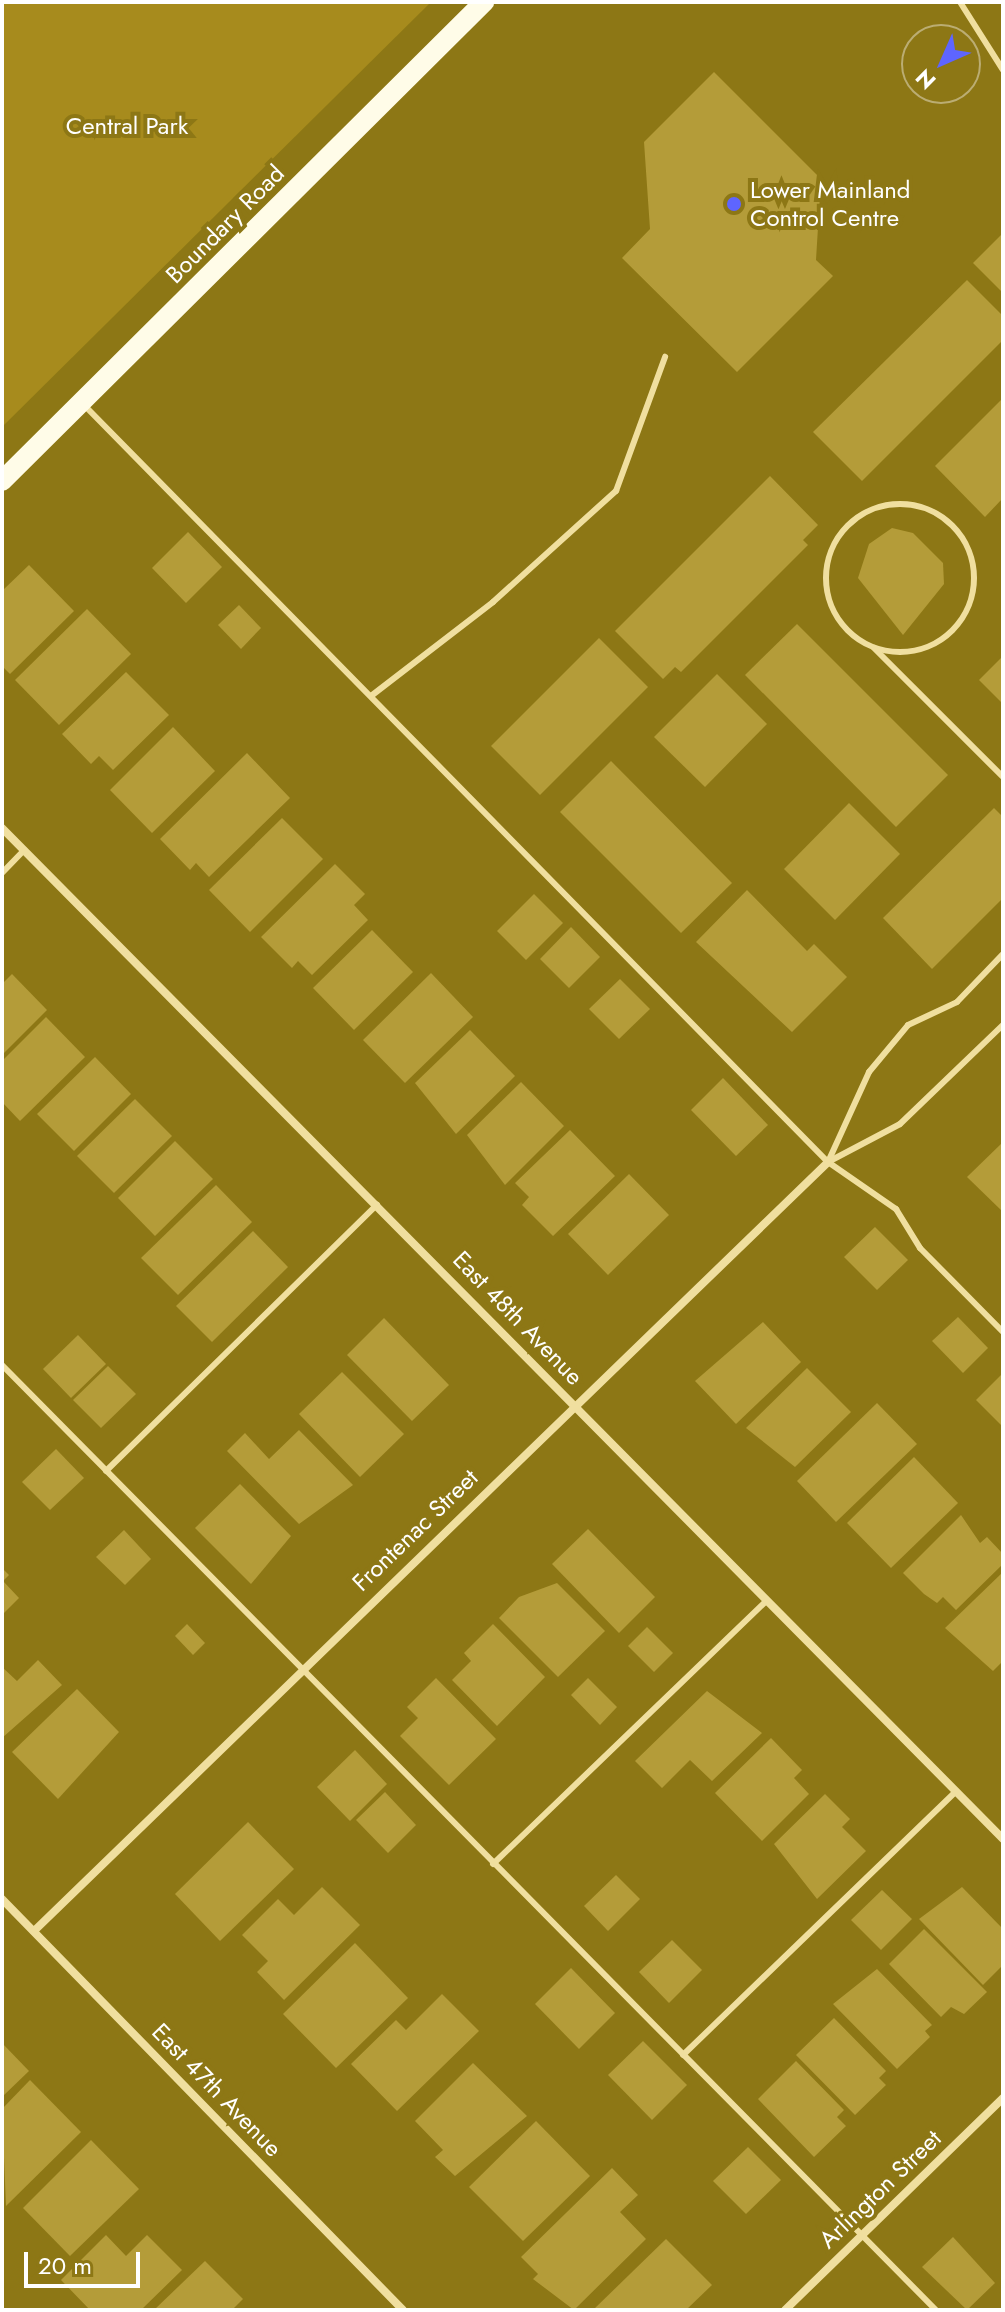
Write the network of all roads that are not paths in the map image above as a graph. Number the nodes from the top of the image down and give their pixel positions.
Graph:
1 (484, 2) edge
2 (960, 2) edge
3 (1003, 70) edge
4 (665, 357) dead end
5 (83, 403) junction
6 (2, 481) edge
7 (874, 648) junction
8 (371, 696) junction
9 (1003, 777) edge
10 (2, 828) edge
11 (24, 850) junction
12 (2, 873) edge
13 (1003, 954) edge
14 (1003, 1025) edge
15 (828, 1162) junction
16 (378, 1204) junction
17 (1003, 1332) edge
18 (2, 1365) edge
19 (575, 1404) junction
20 (106, 1471) junction
21 (767, 1599) junction
22 (299, 1669) junction
23 (956, 1791) junction
24 (1003, 1839) edge
25 (493, 1864) junction
26 (2, 1899) edge
27 (34, 1931) junction
28 (683, 2055) junction
29 (1003, 2098) edge
30 (861, 2235) junction
31 (403, 2310) edge
32 (785, 2310) edge
33 (936, 2310) edge

1 - 5 main road, Boundary Road
2 - 3 lane
4 - 8 lane
5 - 6 main road, Boundary Road
5 - 8 lane
7 - 7 lane
7 - 9 lane
8 - 15 lane
10 - 11 street, East 48th Avenue
11 - 12 lane
11 - 16 street, East 48th Avenue
13 - 15 lane
14 - 15 lane
15 - 17 lane
15 - 19 street, Frontenac Street
16 - 19 street, East 48th Avenue
16 - 20 lane
18 - 20 lane
19 - 21 street, East 48th Avenue
19 - 22 street, Frontenac Street
20 - 22 lane
21 - 23 street, East 48th Avenue
21 - 25 lane
22 - 25 lane
22 - 27 street, Frontenac Street
23 - 24 street, East 48th Avenue
23 - 28 lane
25 - 28 lane
26 - 27 street, East 47th Avenue
27 - 31 street, East 47th Avenue
28 - 30 lane
29 - 30 street, Arlington Street
30 - 32 street, Arlington Street
30 - 33 lane

